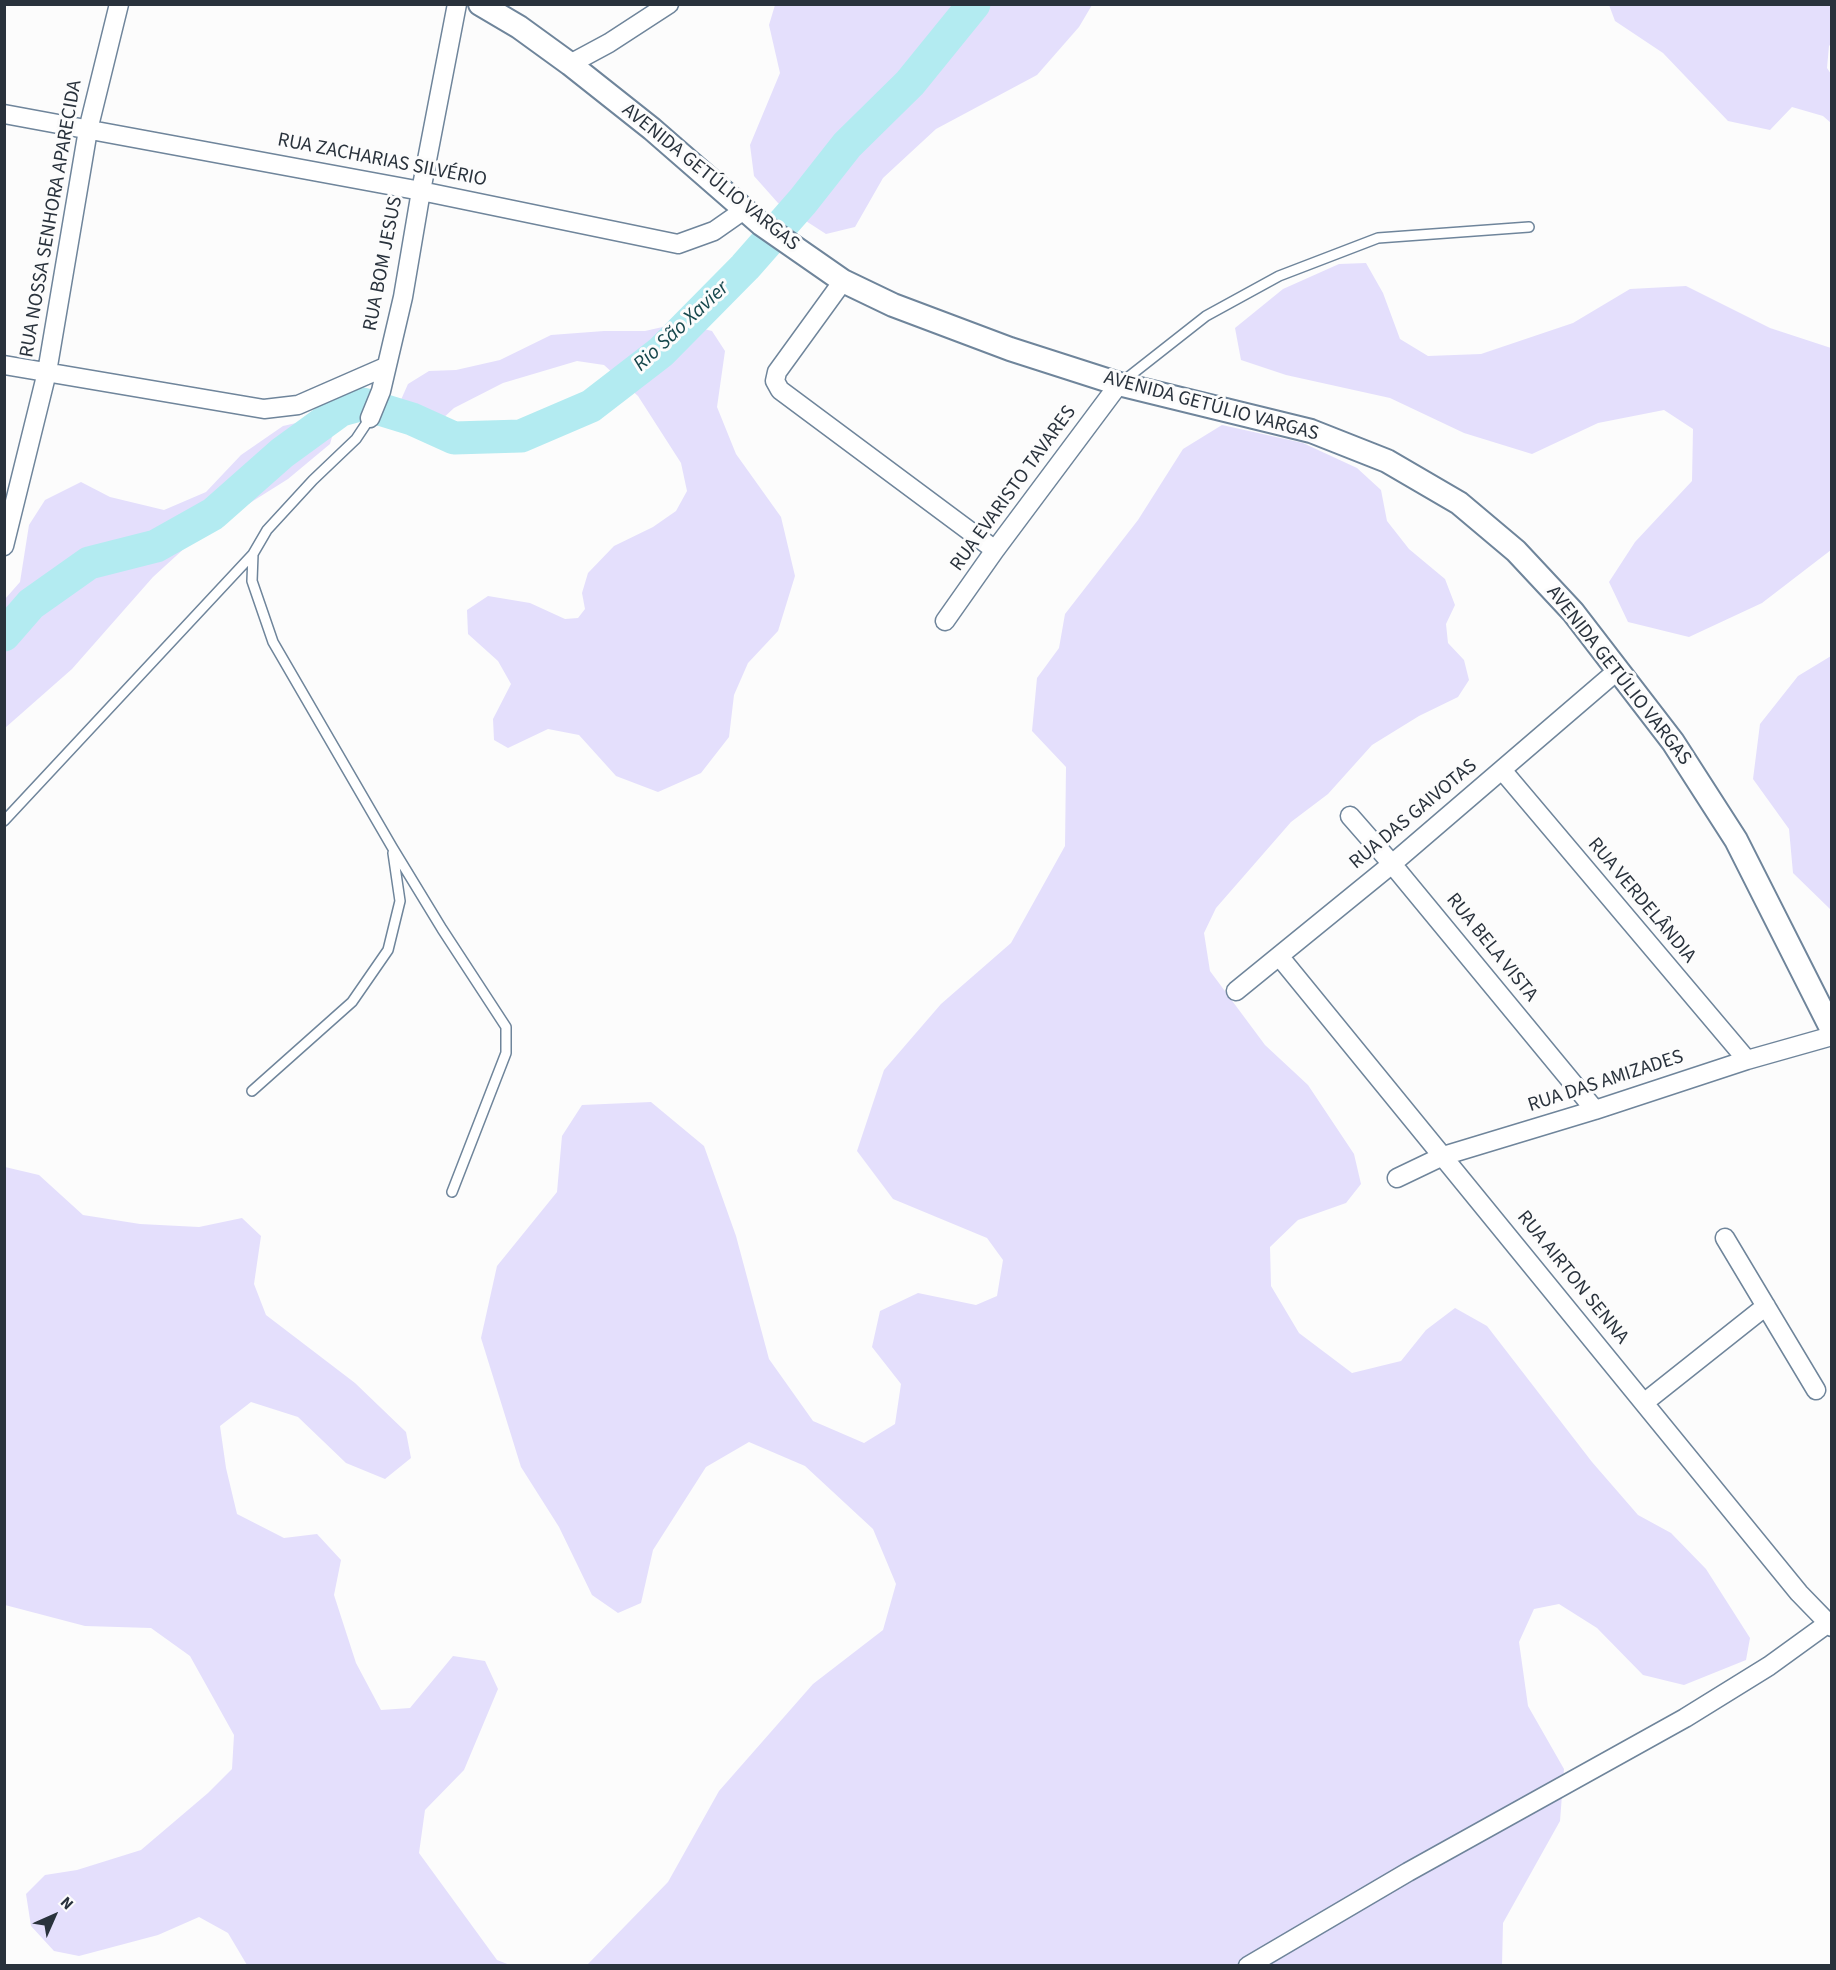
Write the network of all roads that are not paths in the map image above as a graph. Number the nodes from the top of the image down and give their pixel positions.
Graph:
1 (119, 4) edge
2 (457, 4) edge
3 (480, 4) edge
4 (669, 4) edge
5 (570, 64) junction
6 (4, 114) edge
7 (88, 130) junction
8 (421, 190) junction
9 (752, 217) junction
10 (1530, 227) dead end
11 (843, 281) junction
12 (4, 365) edge
13 (386, 367) junction
14 (47, 372) junction
15 (1119, 384) junction
16 (370, 418) joint
17 (4, 546) edge
18 (995, 550) junction
19 (253, 554) junction
20 (945, 621) dead end
21 (1618, 670) junction
22 (1502, 770) junction
23 (1350, 816) dead end
24 (4, 821) edge
25 (392, 847) junction
26 (1392, 864) junction
27 (1279, 956) junction
28 (1236, 991) dead end
29 (1832, 1030) edge
30 (1832, 1036) edge
31 (1747, 1060) junction
32 (252, 1091) dead end
33 (1595, 1110) junction
34 (1443, 1156) junction
35 (1397, 1178) dead end
36 (452, 1192) dead end
37 (1725, 1238) dead end
38 (1766, 1306) junction
39 (1816, 1390) dead end
40 (1645, 1402) junction
41 (1829, 1626) edge
42 (1248, 1965) edge

1 - 7 street, RUA NOSSA SENHORA APARECIDA
2 - 8 street, RUA BOM JESUS
3 - 5 street, AVENIDA GETÚLIO VARGAS
4 - 5 street
5 - 9 street, AVENIDA GETÚLIO VARGAS
6 - 7 street, RUA ZACHARIAS SILVÉRIO
7 - 8 street, RUA ZACHARIAS SILVÉRIO
7 - 14 street, RUA NOSSA SENHORA APARECIDA
8 - 9 street, RUA ZACHARIAS SILVÉRIO
8 - 13 street, RUA BOM JESUS
9 - 11 street, AVENIDA GETÚLIO VARGAS
10 - 15 lane
11 - 15 street, AVENIDA GETÚLIO VARGAS
11 - 18 street
12 - 14 street
13 - 14 street
13 - 16 street, RUA BOM JESUS
14 - 17 street, RUA NOSSA SENHORA APARECIDA
15 - 18 street, RUA EVARISTO TAVARES
15 - 21 street, AVENIDA GETÚLIO VARGAS
16 - 19 lane
18 - 20 street, RUA EVARISTO TAVARES
19 - 24 lane
19 - 25 lane
21 - 22 street, RUA DAS GAIVOTAS
21 - 29 street, AVENIDA GETÚLIO VARGAS
22 - 26 street, RUA DAS GAIVOTAS
22 - 31 street, RUA VERDELÂNDIA
23 - 26 street, RUA BELA VISTA
25 - 32 lane
25 - 36 lane
26 - 27 street, RUA DAS GAIVOTAS
26 - 33 street, RUA BELA VISTA
27 - 28 street, RUA DAS GAIVOTAS
27 - 34 street, RUA AIRTON SENNA
30 - 31 street, RUA DAS AMIZADES
31 - 33 street, RUA DAS AMIZADES
33 - 34 street, RUA DAS AMIZADES
34 - 35 street, RUA DAS AMIZADES
34 - 40 street, RUA AIRTON SENNA
37 - 38 street
38 - 39 street
38 - 40 street
40 - 41 street, RUA AIRTON SENNA
41 - 42 street

